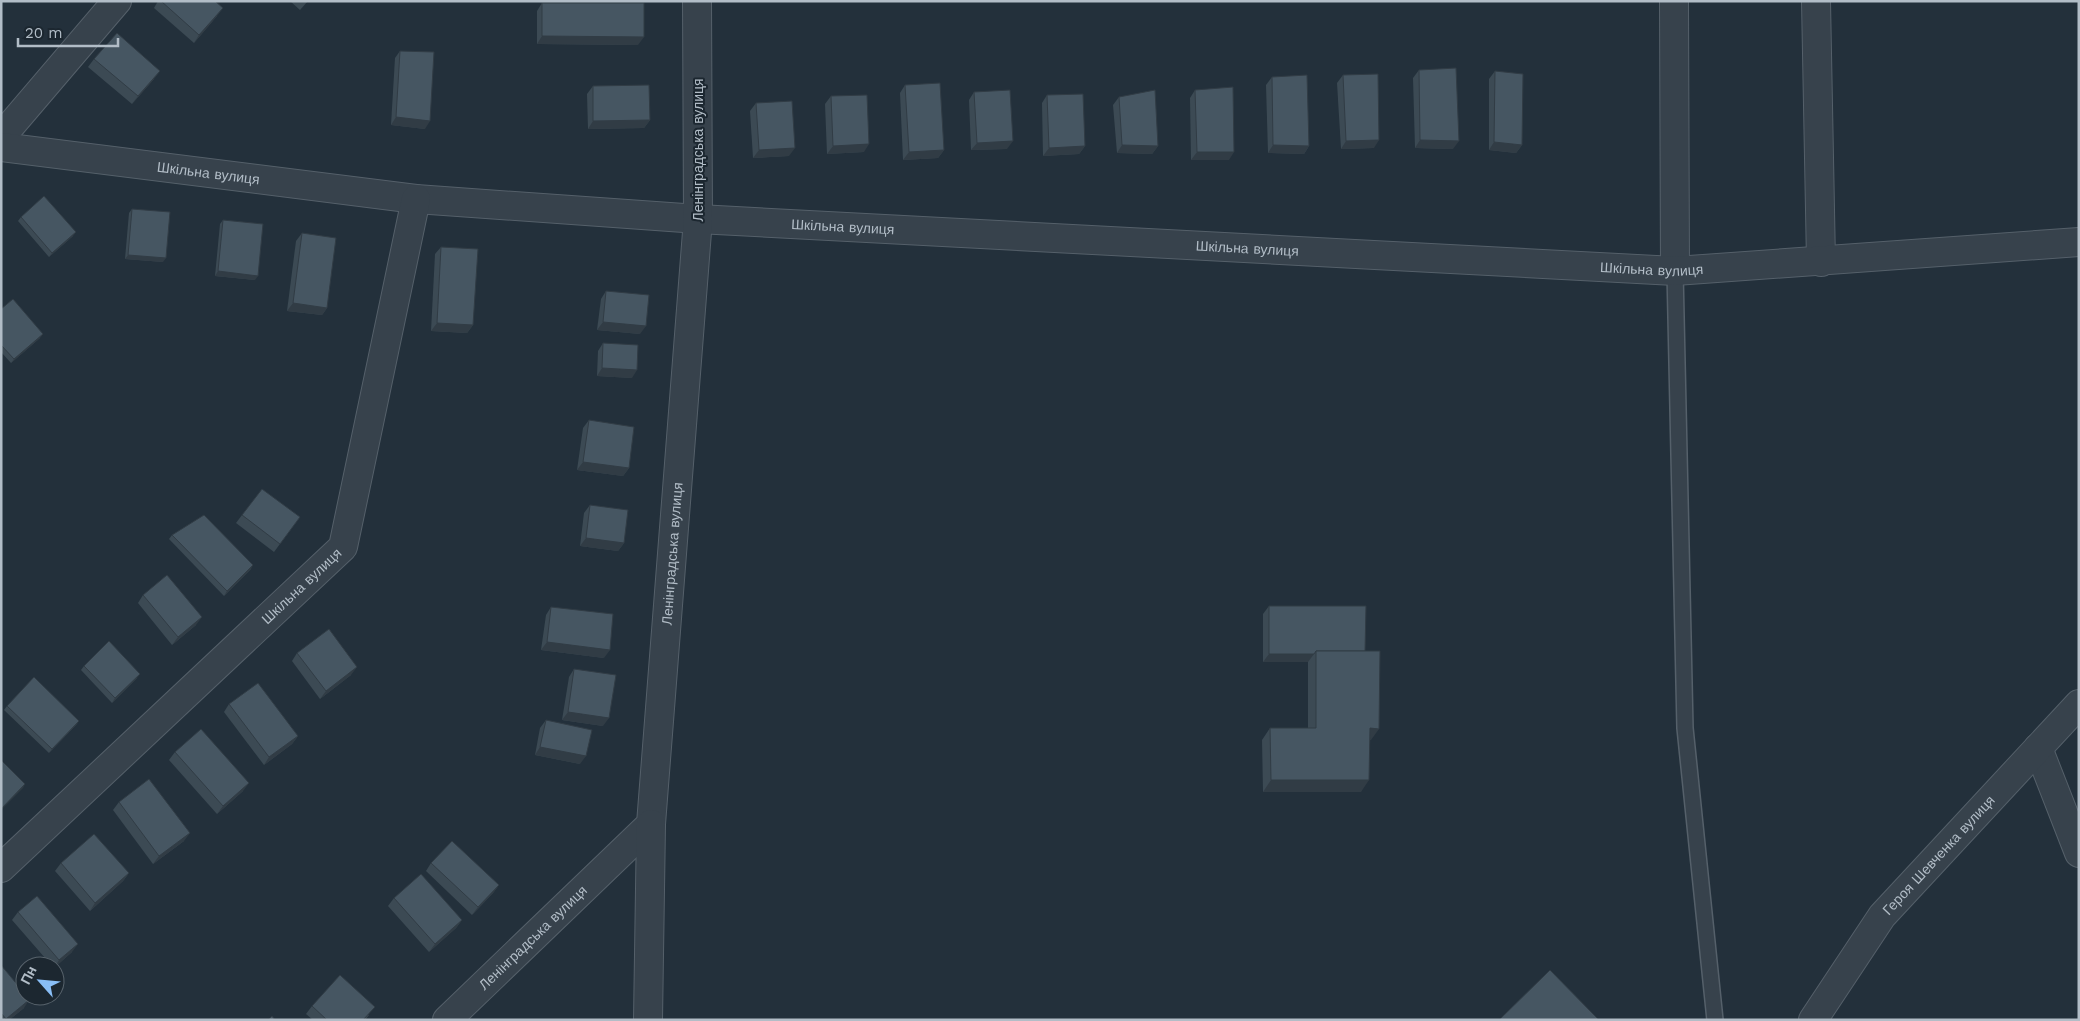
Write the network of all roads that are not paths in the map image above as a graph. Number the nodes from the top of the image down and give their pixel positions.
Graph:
1 (116, 1) edge
2 (697, 1) edge
3 (1674, 1) edge
4 (1816, 1) edge
5 (1, 137) edge
6 (1, 147) edge
7 (416, 199) junction
8 (698, 219) junction
9 (2079, 242) edge
10 (1821, 262) junction
11 (1675, 271) junction
12 (2079, 704) edge
13 (2038, 748) junction
14 (651, 824) junction
15 (2079, 853) edge
16 (1, 868) edge
17 (447, 1020) edge
18 (648, 1020) edge
19 (1715, 1020) edge
20 (1813, 1020) edge

1 - 5 street
2 - 8 street, Ленінградська вулиця
3 - 11 street
4 - 10 street
6 - 7 street, Шкільна вулиця
7 - 8 street, Шкільна вулиця
7 - 16 street, Шкільна вулиця
8 - 11 street, Шкільна вулиця
8 - 14 street, Ленінградська вулиця
9 - 10 street, Шкільна вулиця
10 - 11 street, Шкільна вулиця
11 - 19 lane
12 - 13 street, Героя Шевченка вулиця
13 - 15 street
13 - 20 street, Героя Шевченка вулиця
14 - 17 street, Ленінградська вулиця
14 - 18 street

